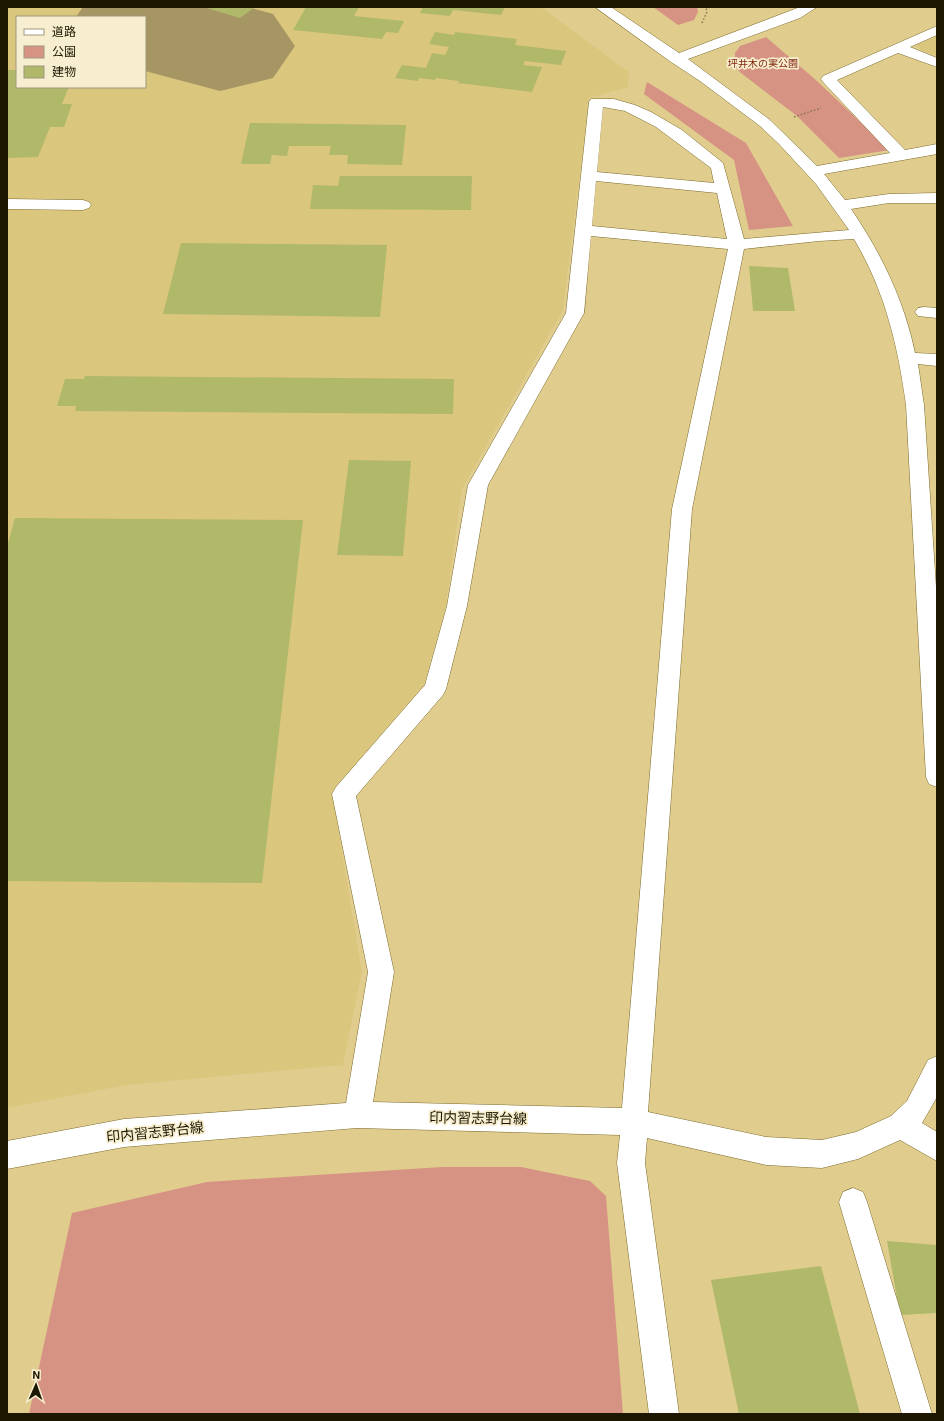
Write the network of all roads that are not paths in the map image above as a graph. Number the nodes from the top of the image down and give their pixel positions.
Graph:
1 (602, 7) edge
2 (780, 7) edge
3 (810, 7) edge
4 (795, 15) junction
5 (937, 30) edge
6 (900, 48) junction
7 (676, 59) junction
8 (937, 63) edge
9 (937, 149) edge
10 (902, 156) junction
11 (813, 171) junction
12 (589, 176) junction
13 (724, 189) junction
14 (937, 198) edge
15 (7, 204) edge
16 (83, 205) dead end
17 (841, 206) junction
18 (583, 230) junction
19 (859, 234) junction
20 (737, 245) junction
21 (909, 358) junction
22 (937, 360) edge
23 (930, 536) edge
24 (932, 601) edge
25 (937, 777) edge
26 (937, 1069) edge
27 (357, 1115) junction
28 (634, 1122) junction
29 (901, 1125) junction
30 (937, 1147) edge
31 (7, 1156) edge
32 (853, 1202) dead end
33 (664, 1414) edge
34 (917, 1414) edge

1 - 7 street
2 - 4 street
3 - 4 street
4 - 7 street
5 - 6 street
6 - 8 street
6 - 10 street
7 - 11 street
9 - 10 street
10 - 11 street
11 - 17 street
12 - 13 street
12 - 13 street
12 - 18 street
13 - 20 street
14 - 17 street
15 - 16 street
17 - 19 street
18 - 20 street
18 - 27 street
19 - 20 street
19 - 21 street
20 - 28 street
21 - 22 street
21 - 23 street
23 - 24 street
24 - 25 street
26 - 29 street
27 - 28 street, 印内習志野台線
27 - 31 street, 印内習志野台線
28 - 29 street, 印内習志野台線
28 - 33 street
29 - 30 street
32 - 34 street

